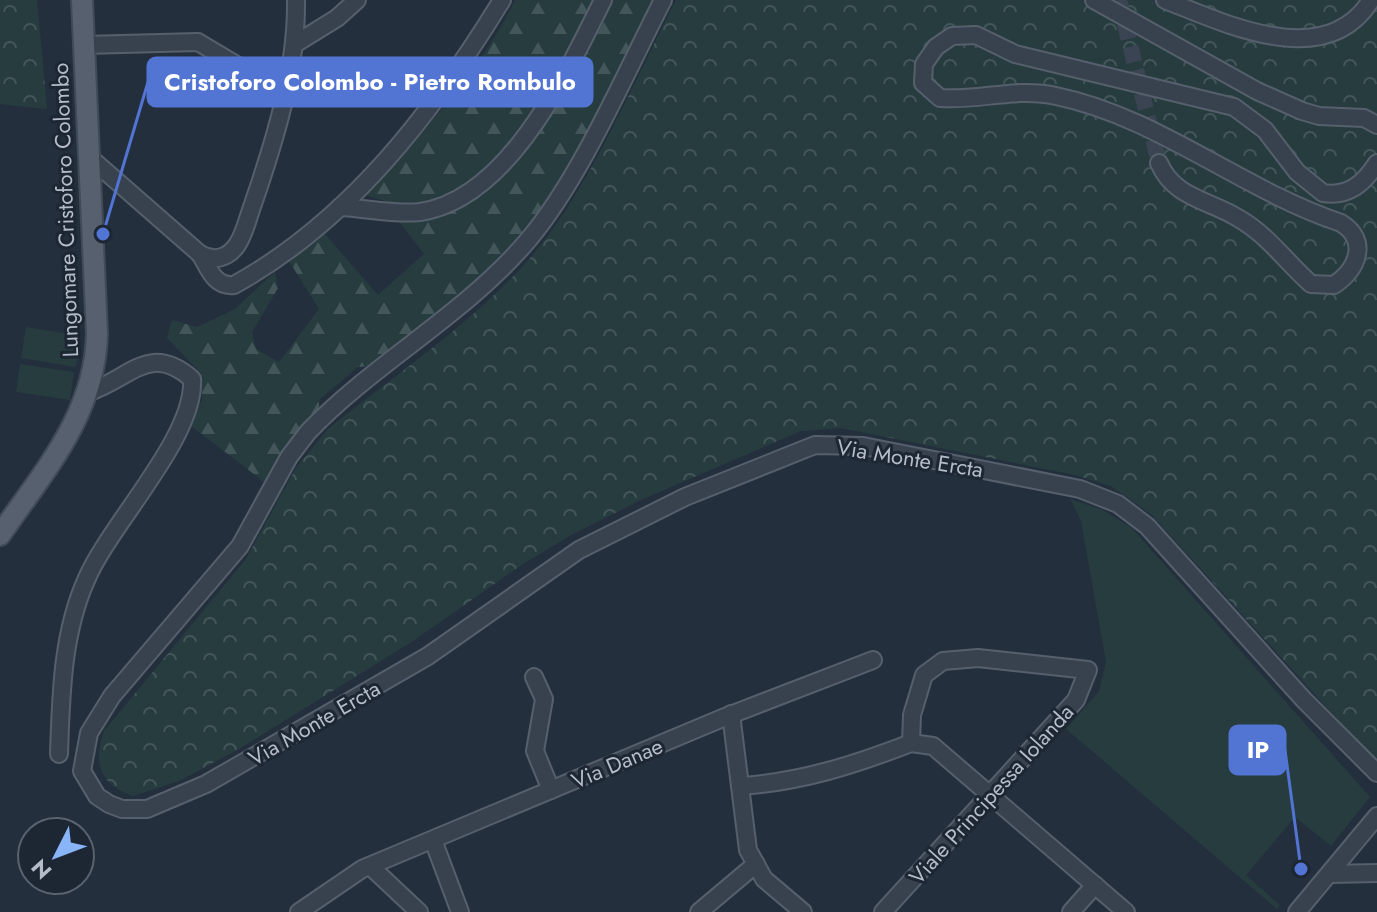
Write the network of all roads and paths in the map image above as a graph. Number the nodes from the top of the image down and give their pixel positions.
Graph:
1 (82, 0) edge
2 (296, 0) edge
3 (357, 0) edge
4 (502, 0) edge
5 (603, 0) edge
6 (663, 0) edge
7 (1094, 0) edge
8 (1165, 0) edge
9 (1371, 0) edge
10 (295, 44) junction
11 (84, 45) junction
12 (287, 80) junction
13 (1377, 125) edge
14 (88, 156) junction
15 (1159, 163) tunnel mouth
16 (1377, 163) edge
17 (340, 207) junction
18 (200, 254) junction
19 (89, 392) junction
20 (0, 535) edge
21 (873, 660) dead end
22 (534, 677) dead end
23 (731, 714) junction
24 (911, 743) junction
25 (59, 754) dead end
26 (1373, 770) edge
27 (740, 786) junction
28 (1377, 787) edge
29 (551, 790) junction
30 (991, 795) junction
31 (1377, 816) edge
32 (433, 840) junction
33 (756, 864) junction
34 (366, 868) junction
35 (1338, 869) junction
36 (1377, 873) edge
37 (1095, 885) junction
38 (299, 912) edge
39 (419, 912) edge
40 (460, 912) edge
41 (699, 912) edge
42 (803, 912) edge
43 (883, 912) edge
44 (1071, 912) edge
45 (1126, 912) edge
46 (1297, 912) edge

1 - 11 main road, Lungomare Cristoforo Colombo
2 - 10 street
3 - 10 street
4 - 17 street
5 - 17 street
6 - 26 street, Via Monte Ercta
7 - 13 street
8 - 9 street
10 - 12 street
11 - 12 street
11 - 14 main road, Lungomare Cristoforo Colombo
12 - 18 street
14 - 18 street
14 - 19 main road, Lungomare Cristoforo Colombo
15 - 16 street
17 - 18 street
19 - 20 main road, Lungomare Cristoforo Colombo
19 - 25 street
21 - 23 street, Via Danae
22 - 29 street
23 - 27 street
23 - 29 street, Via Danae
24 - 27 street
24 - 30 street
24 - 30 street, Viale Principessa Iolanda
26 - 28 street
27 - 33 street
29 - 32 street, Via Danae
30 - 37 street
30 - 43 street, Viale Principessa Iolanda
31 - 35 street
32 - 34 street, Via Danae
32 - 40 street
33 - 41 street
33 - 42 street
34 - 38 street, Via Danae
34 - 39 street
35 - 36 street
35 - 46 street
37 - 44 street
37 - 45 street

